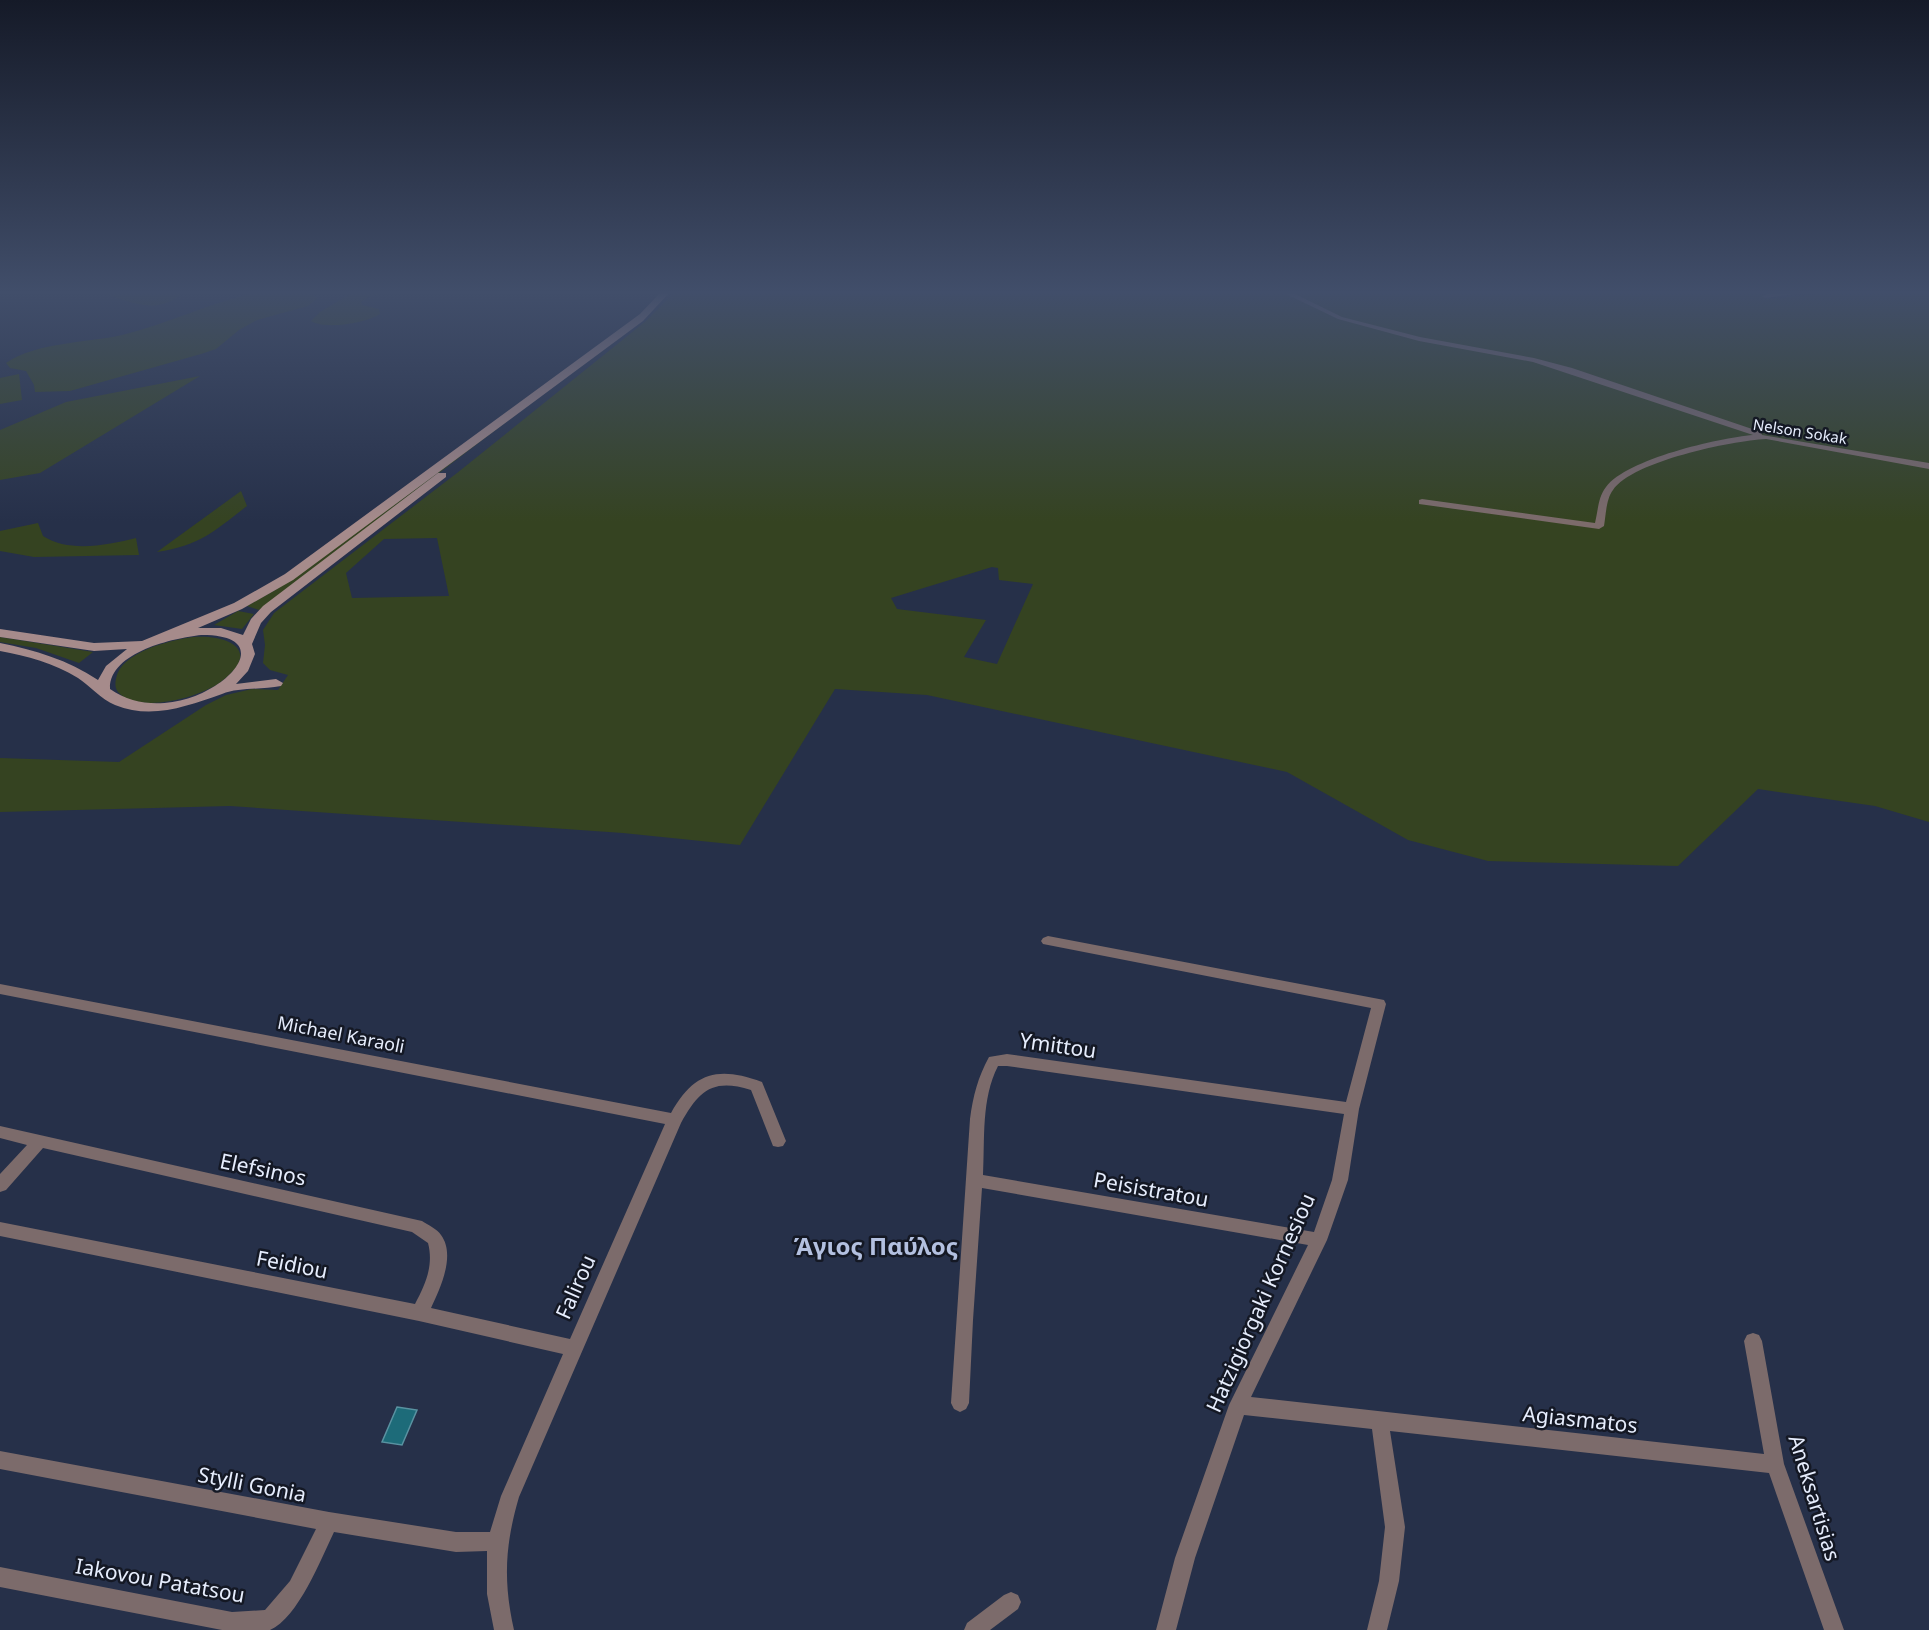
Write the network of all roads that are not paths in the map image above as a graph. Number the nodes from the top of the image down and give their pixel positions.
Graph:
1 (571, 369) edge
2 (576, 369) edge
3 (1565, 369) edge
4 (1766, 437) junction
5 (1929, 466) edge
6 (1422, 502) dead end
7 (0, 633) edge
8 (160, 639) junction
9 (245, 644) junction
10 (0, 646) edge
11 (246, 662) junction
12 (216, 691) junction
13 (105, 692) junction
14 (1048, 941) dead end
15 (0, 989) edge
16 (1352, 1109) junction
17 (675, 1120) junction
18 (0, 1132) edge
19 (41, 1140) junction
20 (778, 1141) dead end
21 (975, 1180) junction
22 (0, 1185) edge
23 (0, 1229) edge
24 (1319, 1240) junction
25 (419, 1313) junction
26 (1753, 1341) dead end
27 (573, 1348) junction
28 (960, 1403) dead end
29 (1238, 1405) junction
30 (1380, 1420) junction
31 (0, 1460) edge
32 (1775, 1464) junction
33 (329, 1522) junction
34 (497, 1541) junction
35 (0, 1577) edge
36 (1011, 1602) dead end
37 (504, 1630) edge
38 (974, 1630) edge
39 (1166, 1630) edge
40 (1377, 1630) edge
41 (1834, 1630) edge

1 - 8 street
2 - 9 street
3 - 4 street
4 - 5 street, Nelson Sokak
4 - 6 street, Nelson Sokak
7 - 8 street
8 - 9 street
8 - 13 street
9 - 11 street
10 - 13 street
11 - 12 street
11 - 12 street
12 - 13 street
14 - 16 street, Hatzigiorgaki Kornesiou
15 - 17 street, Michael Karaoli
16 - 21 street, Ymittou
16 - 24 street, Hatzigiorgaki Kornesiou
17 - 20 street, Falirou
17 - 27 street, Falirou
18 - 19 street, Elefsinos
19 - 22 street
19 - 25 street, Elefsinos
21 - 24 street, Peisistratou
21 - 28 street, Ymittou
23 - 25 street, Feidiou
24 - 29 street, Hatzigiorgaki Kornesiou
25 - 27 street, Feidiou
26 - 32 street, Aneksartisias
27 - 34 street, Falirou
29 - 30 street, Agiasmatos
29 - 39 street, Hatzigiorgaki Kornesiou
30 - 32 street, Agiasmatos
30 - 40 street
31 - 33 street, Stylli Gonia
32 - 41 street, Aneksartisias
33 - 34 street, Stylli Gonia
33 - 35 street, Iakovou Patatsou
34 - 37 street, Falirou
36 - 38 street

